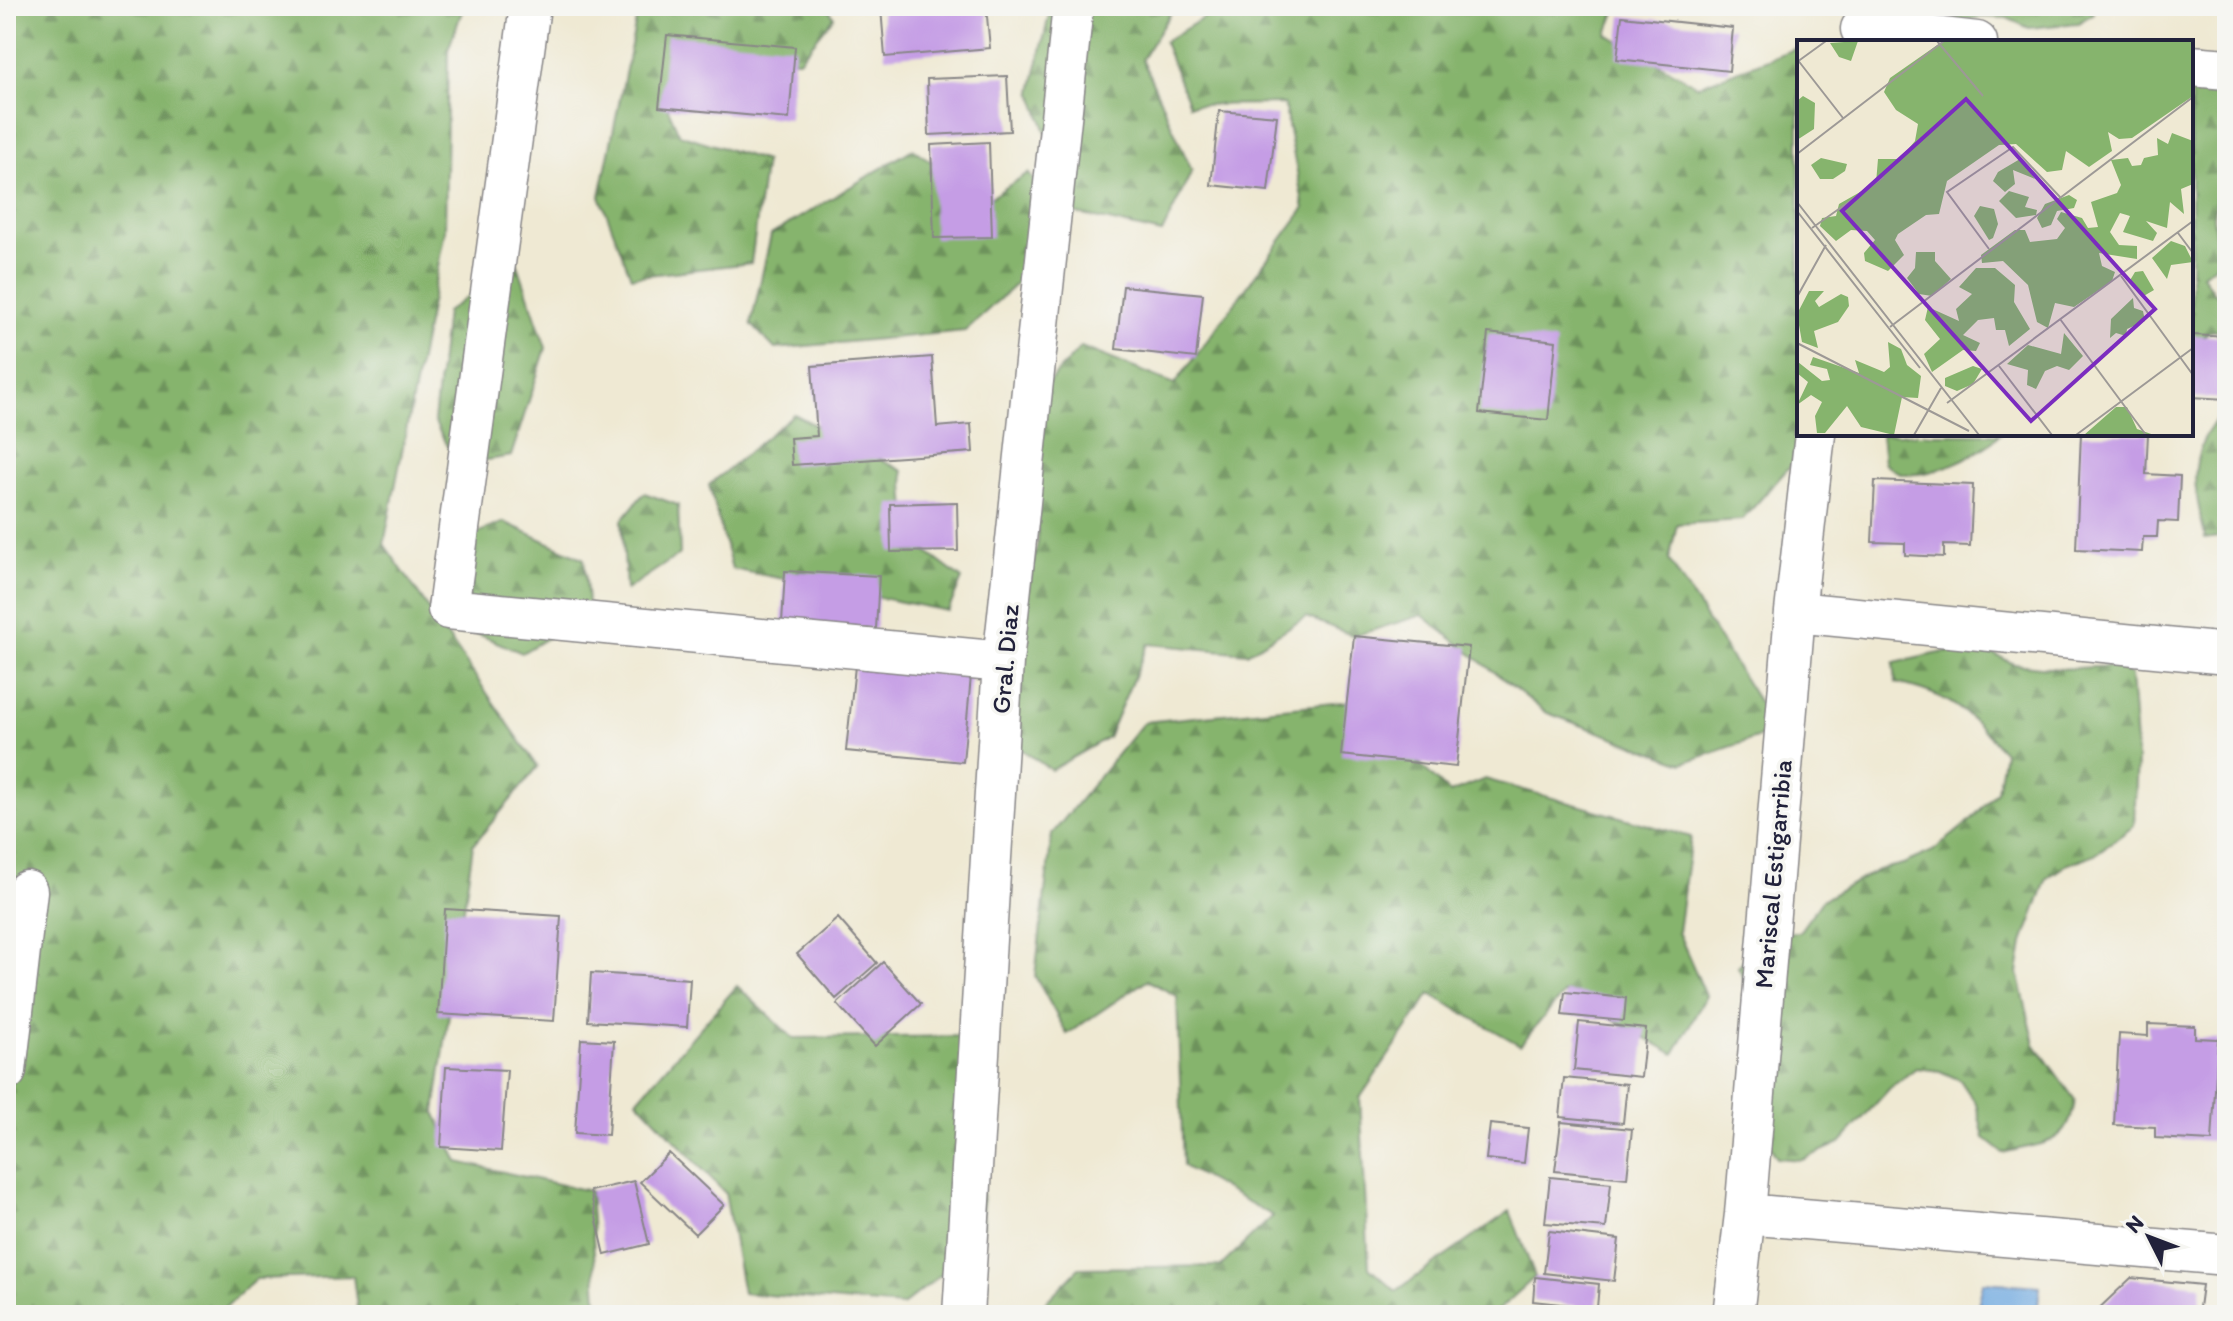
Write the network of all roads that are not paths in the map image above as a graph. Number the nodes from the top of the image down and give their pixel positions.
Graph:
1 (530, 6) edge
2 (1073, 6) edge
3 (1861, 26) edge
4 (1962, 40) edge
5 (2193, 66) edge
6 (2227, 69) edge
7 (1815, 436) edge
8 (1795, 612) junction
9 (2227, 654) edge
10 (1003, 662) junction
11 (27, 891) dead end
12 (6, 1071) edge
13 (1745, 1214) junction
14 (2227, 1255) edge
15 (963, 1315) edge
16 (1733, 1315) edge

1 - 10 street
2 - 10 street, Gral. Diaz
3 - 4 street
5 - 6 street
7 - 8 street, Mariscal Estigarribia
8 - 9 street
8 - 13 street, Mariscal Estigarribia
10 - 15 street, Gral. Diaz
11 - 12 street
13 - 14 street
13 - 16 street, Mariscal Estigarribia

